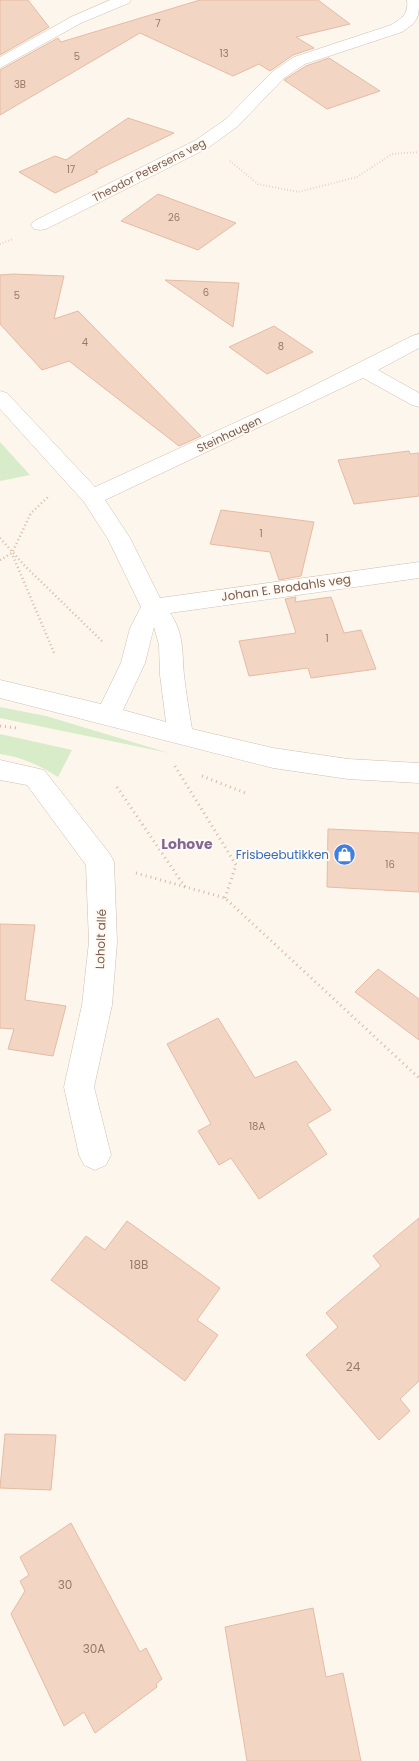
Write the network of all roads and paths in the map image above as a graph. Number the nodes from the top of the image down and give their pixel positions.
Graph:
1 (124, 0) edge
2 (414, 0) edge
3 (412, 25) edge
4 (0, 63) edge
5 (202, 144) junction
6 (419, 152) edge
7 (40, 225) dead end
8 (419, 340) edge
9 (364, 370) junction
10 (0, 397) edge
11 (419, 401) edge
12 (73, 474) junction
13 (92, 496) junction
14 (0, 538) edge
15 (12, 553) junction
16 (0, 560) edge
17 (419, 570) edge
18 (152, 607) junction
19 (55, 655) dead end
20 (130, 672) junction
21 (0, 689) edge
22 (108, 715) junction
23 (0, 726) edge
24 (26, 730) dead end
25 (180, 736) junction
26 (183, 768) dead end
27 (0, 770) edge
28 (419, 773) edge
29 (202, 776) dead end
30 (117, 787) dead end
31 (248, 794) dead end
32 (100, 862) junction
33 (185, 888) junction
34 (225, 898) junction
35 (419, 1078) edge
36 (95, 1155) dead end

1 - 4 street
2 - 3 street, Theodor Petersens veg
3 - 5 street, Theodor Petersens veg
5 - 6 path
5 - 7 street, Theodor Petersens veg
8 - 9 street, Steinhaugen
9 - 11 street
9 - 13 street, Steinhaugen
10 - 12 street
12 - 13 street
12 - 15 path
13 - 18 street
14 - 15 path
15 - 16 path
15 - 19 path
15 - 20 path
17 - 18 street, Johan E. Brodahls veg
18 - 20 street
18 - 25 street
20 - 22 street
21 - 22 street
22 - 25 street
23 - 24 path
25 - 28 street
26 - 34 path
27 - 32 street
29 - 31 path
30 - 33 path
32 - 33 path
32 - 36 street, Loholt allé
33 - 34 path
34 - 35 path

